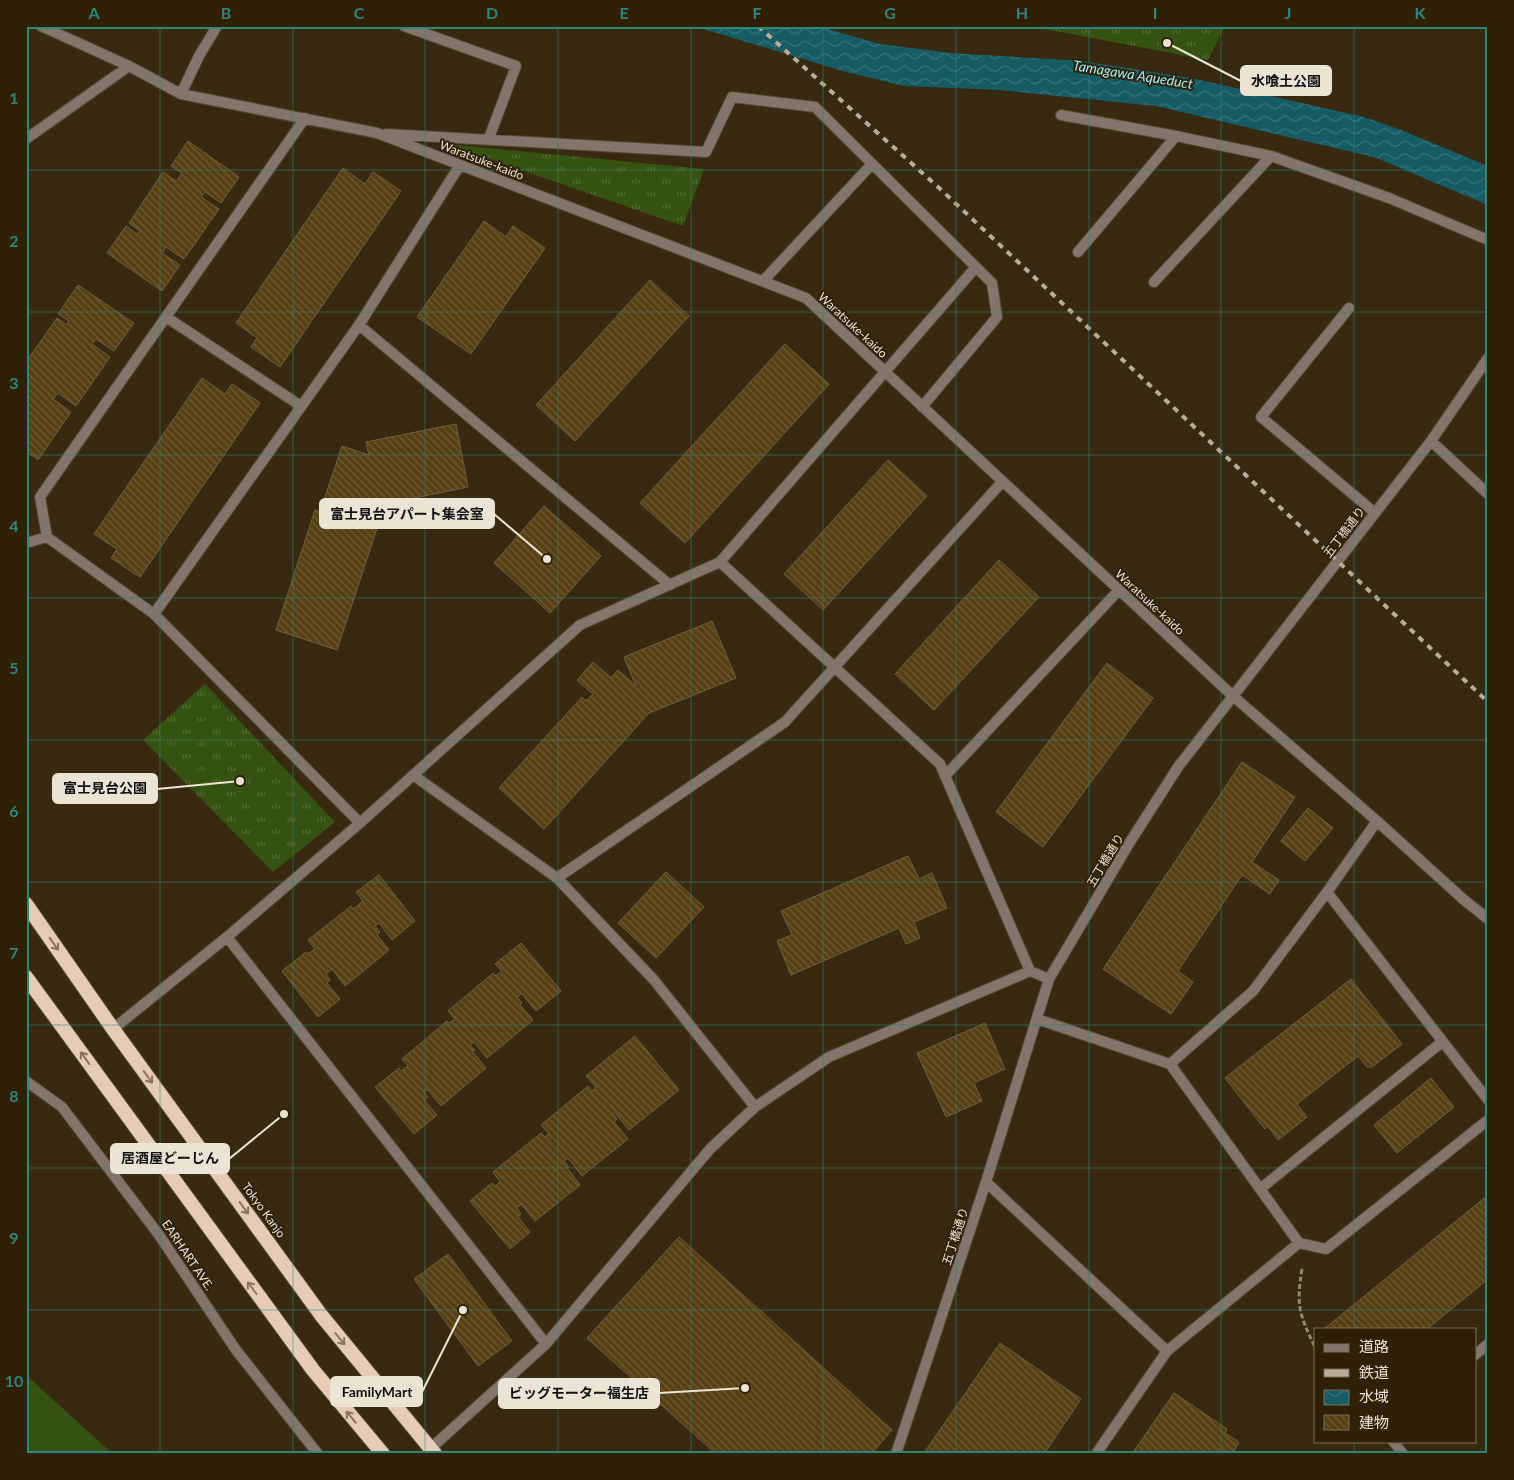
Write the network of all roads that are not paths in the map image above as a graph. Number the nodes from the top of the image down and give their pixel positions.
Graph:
1 (217, 26) edge
2 (404, 26) edge
3 (43, 27) edge
4 (129, 66) junction
5 (181, 94) junction
6 (1061, 116) dead end
7 (305, 118) junction
8 (377, 133) junction
9 (1176, 136) junction
10 (489, 138) junction
11 (26, 139) edge
12 (1271, 156) junction
13 (872, 164) junction
14 (460, 165) junction
15 (1488, 240) edge
16 (1078, 252) dead end
17 (976, 267) junction
18 (763, 282) junction
19 (1154, 282) dead end
20 (1349, 308) dead end
21 (166, 317) junction
22 (359, 325) junction
23 (1488, 358) edge
24 (884, 372) junction
25 (302, 406) junction
26 (922, 407) junction
27 (1431, 441) junction
28 (1002, 482) junction
29 (1488, 494) edge
30 (1374, 512) junction
31 (47, 537) junction
32 (26, 544) edge
33 (720, 562) junction
34 (670, 585) junction
35 (1118, 590) junction
36 (154, 614) junction
37 (834, 667) junction
38 (1234, 697) junction
39 (414, 775) junction
40 (945, 776) junction
41 (1377, 821) junction
42 (360, 823) junction
43 (557, 878) junction
44 (1327, 892) junction
45 (26, 904) edge
46 (1488, 918) edge
47 (227, 937) junction
48 (1030, 971) junction
49 (26, 976) edge
50 (1049, 979) junction
51 (1037, 1019) junction
52 (113, 1029) junction
53 (1442, 1042) junction
54 (1170, 1064) junction
55 (26, 1081) edge
56 (1488, 1100) edge
57 (755, 1107) junction
58 (1488, 1120) edge
59 (986, 1182) junction
60 (1260, 1189) junction
61 (1299, 1244) junction
62 (546, 1344) junction
63 (1488, 1344) edge
64 (1167, 1351) junction
65 (1476, 1353) edge
66 (1394, 1442) edge
67 (432, 1451) edge
68 (318, 1454) edge
69 (383, 1454) edge
70 (896, 1454) edge
71 (1096, 1454) edge
72 (1403, 1454) edge

1 - 5 street
2 - 10 street
3 - 4 street, Waratsuke-kaido
4 - 5 street, Waratsuke-kaido
4 - 11 street
5 - 7 street, Waratsuke-kaido
6 - 9 street
7 - 8 street, Waratsuke-kaido
7 - 21 street
8 - 10 street
8 - 14 street, Waratsuke-kaido
9 - 12 street
9 - 16 street
10 - 13 street
12 - 15 street
12 - 19 street
13 - 17 street
13 - 18 street
14 - 18 street, Waratsuke-kaido
14 - 22 street
17 - 24 street
17 - 26 street
18 - 24 street, Waratsuke-kaido
20 - 30 street
21 - 25 street
21 - 31 street
22 - 25 street
22 - 34 street
23 - 27 street, 五丁橋通り
24 - 26 street, Waratsuke-kaido
24 - 33 street
25 - 36 street
26 - 28 street, Waratsuke-kaido
27 - 29 street
27 - 30 street, 五丁橋通り
28 - 35 street, Waratsuke-kaido
28 - 37 street
30 - 38 street, 五丁橋通り
31 - 32 street
31 - 36 street
33 - 34 street
33 - 37 street
34 - 39 street
35 - 38 street, Waratsuke-kaido
35 - 40 street
36 - 42 street
37 - 40 street
37 - 43 street
38 - 41 street, Waratsuke-kaido
38 - 50 street, 五丁橋通り
39 - 42 street
39 - 43 street
40 - 48 street
41 - 44 street
41 - 46 street, Waratsuke-kaido
42 - 47 street
43 - 57 street
44 - 53 street
44 - 54 street
45 -> 52 highway, Tokyo Kanjo
47 - 52 street
47 - 62 street
48 - 50 street
48 - 57 street
69 -> 49 highway
50 - 51 street, 五丁橋通り
51 - 54 street
51 - 59 street, 五丁橋通り
52 -> 67 highway, Tokyo Kanjo
53 - 56 street
53 - 60 street
54 - 60 street
55 - 68 street, EARHART AVE.
57 - 62 street
58 - 61 street
59 - 64 street
59 - 70 street, 五丁橋通り
60 - 61 street
61 - 64 street
62 - 67 street
63 - 65 street
64 - 71 street
66 - 72 street

